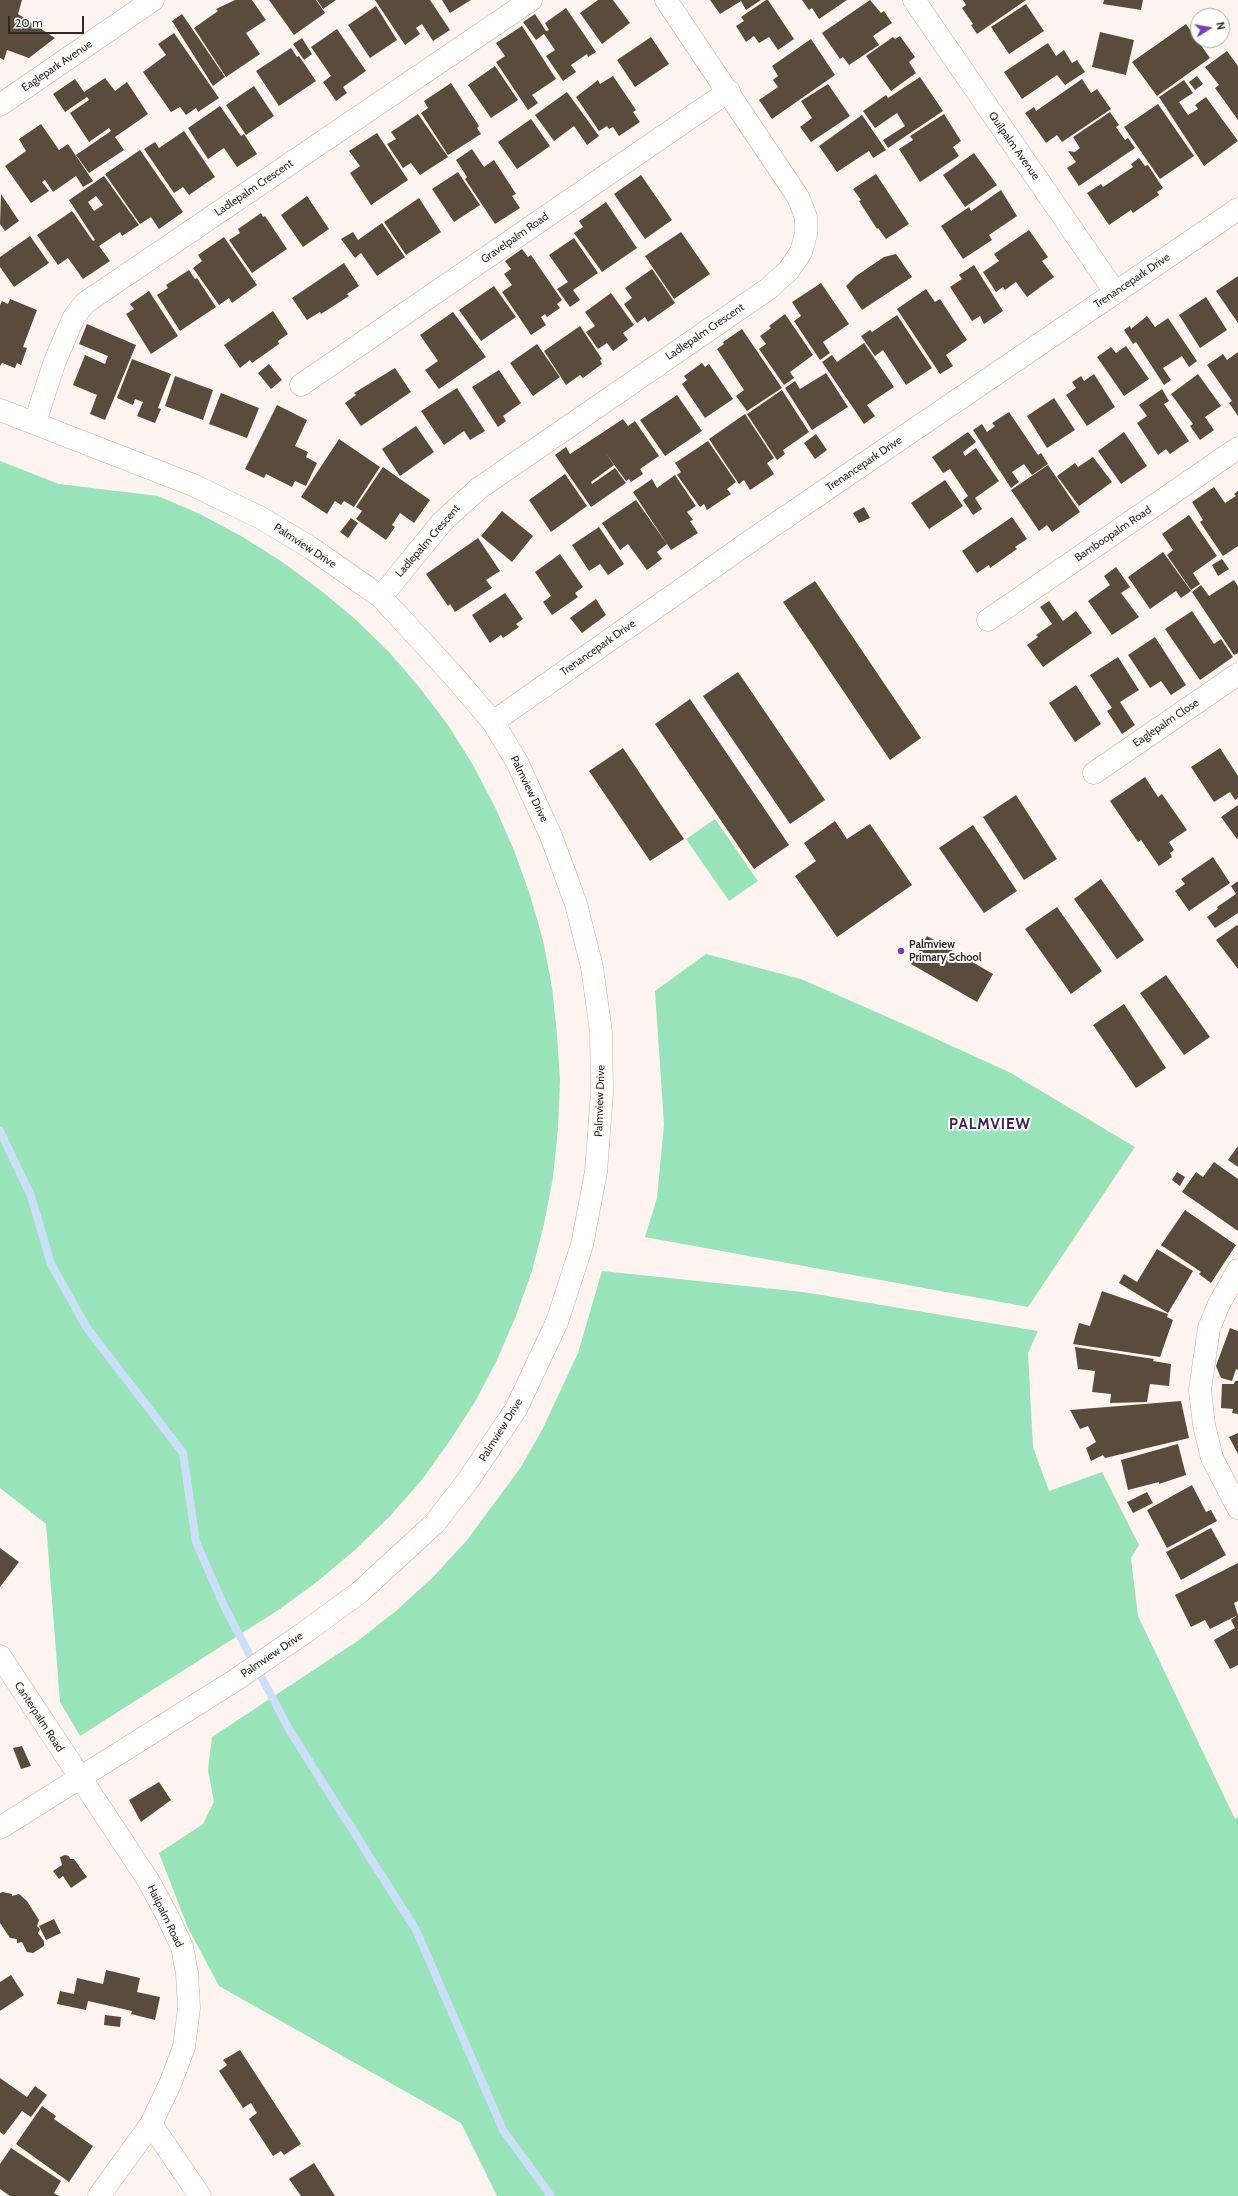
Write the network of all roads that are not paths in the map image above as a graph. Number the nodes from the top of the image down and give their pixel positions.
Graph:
1 (153, 0) edge
2 (531, 0) edge
3 (666, 0) edge
4 (914, 0) edge
5 (729, 91) junction
6 (2, 102) edge
7 (1238, 209) edge
8 (1115, 292) junction
9 (301, 386) dead end
10 (0, 410) edge
11 (35, 422) junction
12 (1238, 448) edge
13 (381, 597) junction
14 (988, 620) dead end
15 (1238, 674) edge
16 (493, 722) junction
17 (1094, 773) dead end
18 (1238, 1270) edge
19 (1238, 1508) edge
20 (0, 1656) edge
21 (79, 1778) junction
22 (0, 1828) edge
23 (151, 2124) junction
24 (99, 2196) edge
25 (200, 2196) edge

1 - 6 street, Eaglepark Avenue
2 - 11 street, Ladlepalm Crescent
3 - 5 street, Ladlepalm Crescent
4 - 8 street, Quilpalm Avenue
5 - 9 street, Gravelpalm Road
5 - 13 street, Ladlepalm Crescent
7 - 8 street, Trenancepark Drive
8 - 16 street, Trenancepark Drive
10 - 11 street, Palmview Drive
11 - 13 street, Palmview Drive
12 - 14 street, Bamboopalm Road
13 - 16 street, Palmview Drive
15 - 17 street, Eaglepalm Close
16 - 21 street, Palmview Drive
18 - 19 street
20 - 21 street, Canterpalm Road
21 - 22 street, Palmview Drive
21 - 23 street, Hailpalm Road
23 - 24 street, Hailpalm Road
23 - 25 street

